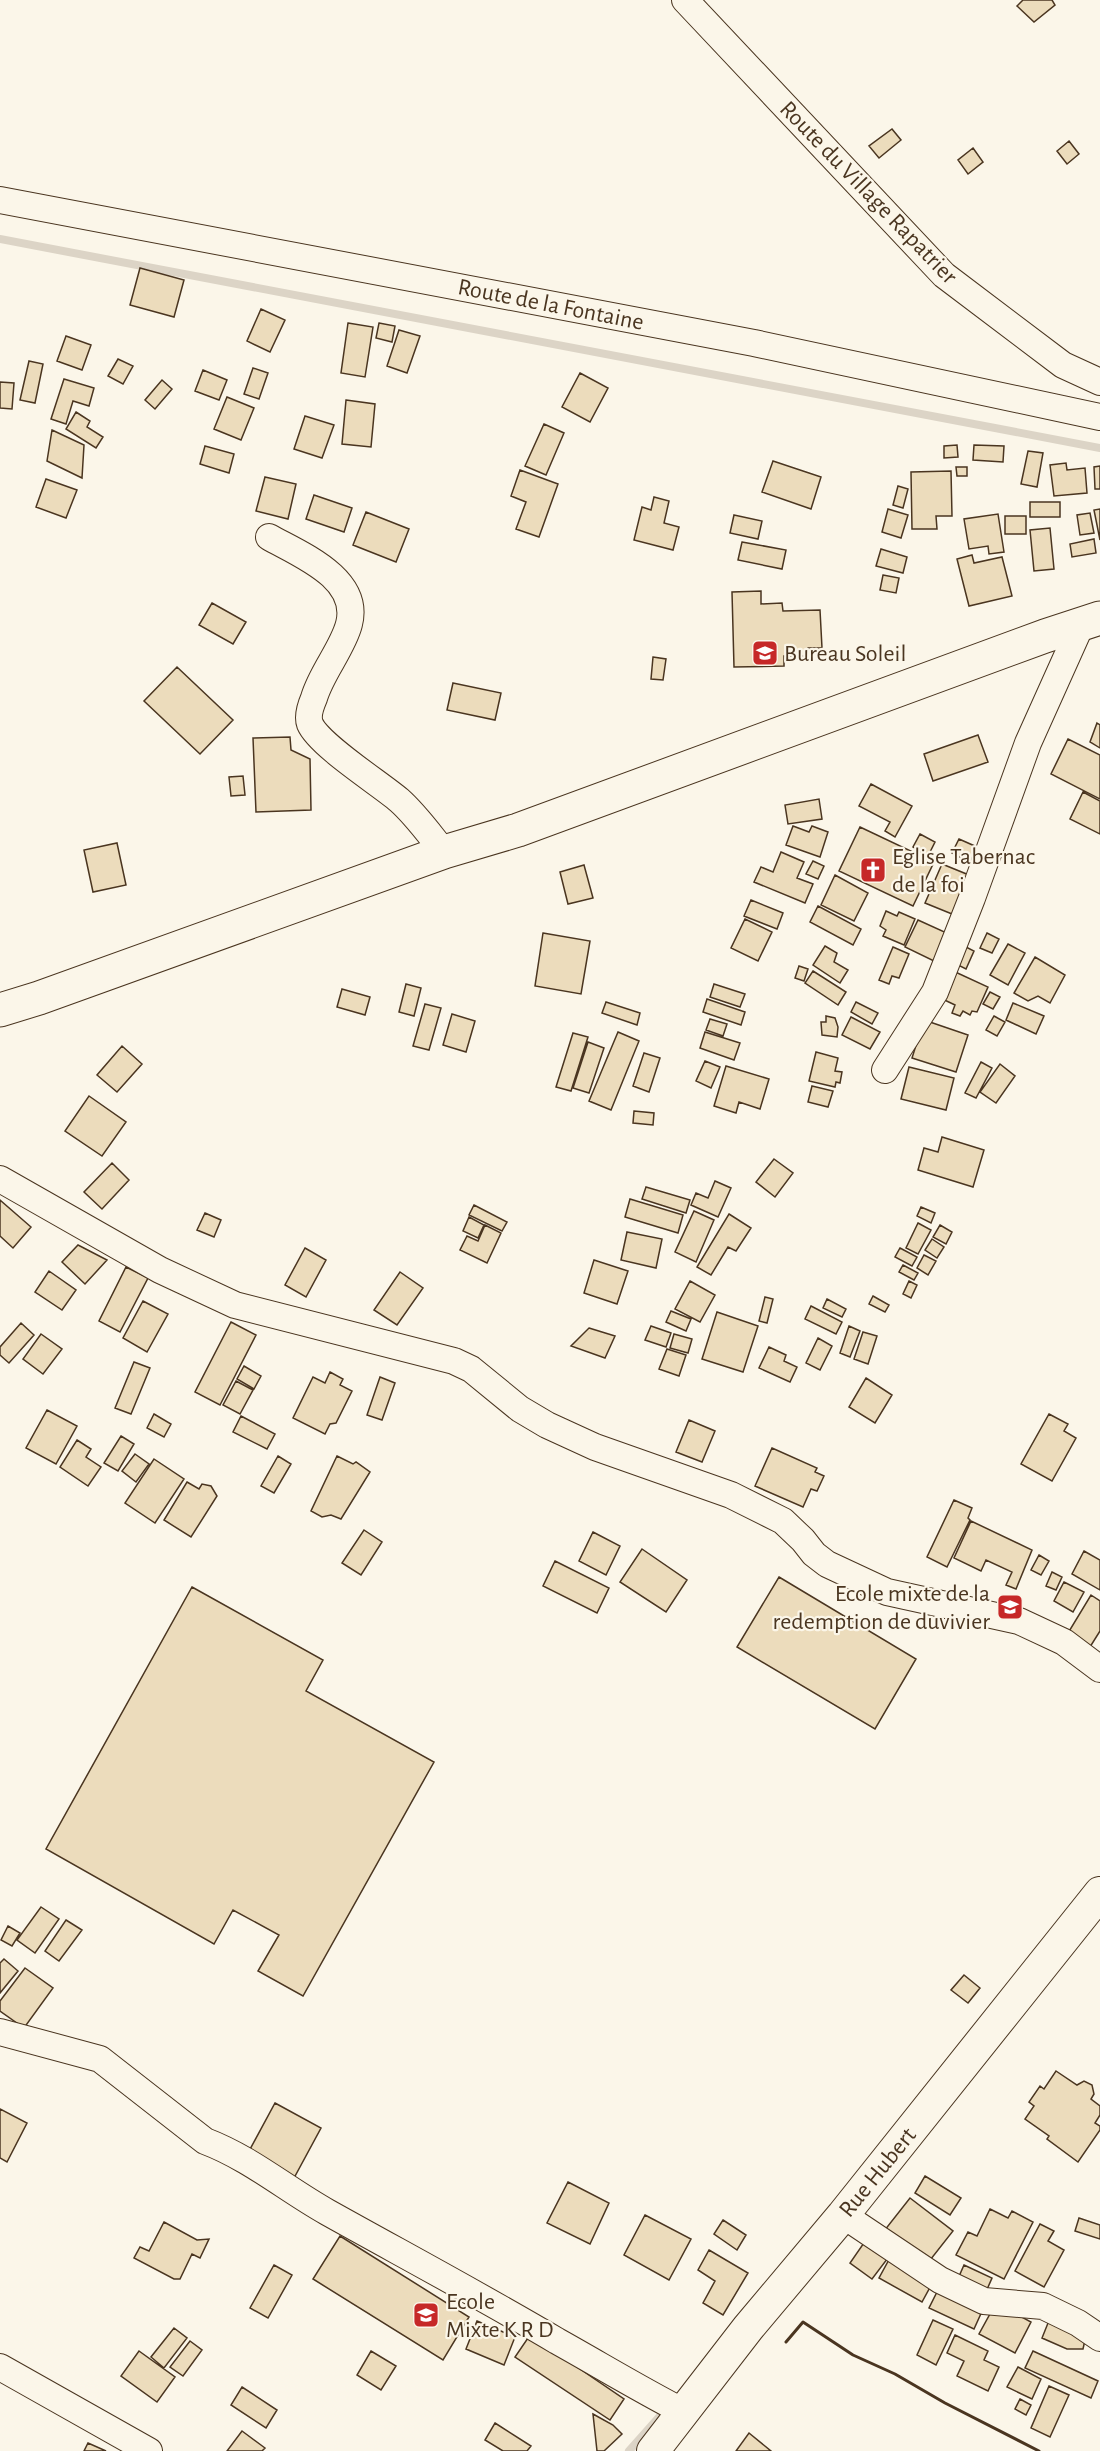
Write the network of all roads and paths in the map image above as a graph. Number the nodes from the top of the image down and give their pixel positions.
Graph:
1 (685, 0) edge
2 (0, 200) edge
3 (1100, 382) edge
4 (1100, 417) edge
5 (269, 537) dead end
6 (1090, 621) edge
7 (444, 852) junction
8 (0, 1010) edge
9 (885, 1070) dead end
10 (0, 1179) edge
11 (1100, 1669) edge
12 (1100, 1893) edge
13 (0, 2032) edge
14 (843, 2215) junction
15 (1100, 2338) edge
16 (0, 2367) edge
17 (684, 2412) junction
18 (149, 2451) edge
19 (653, 2451) edge

1 - 3 street, Route du Village Rapatrier
2 - 4 street, Route de la Fontaine
5 - 7 street
6 - 7 main road
6 - 9 street
7 - 8 main road
10 - 11 street
12 - 14 street, Rue Hubert
13 - 17 street
14 - 15 street
14 - 17 street, Rue Hubert
16 - 18 street
17 - 19 street, Rue Hubert

